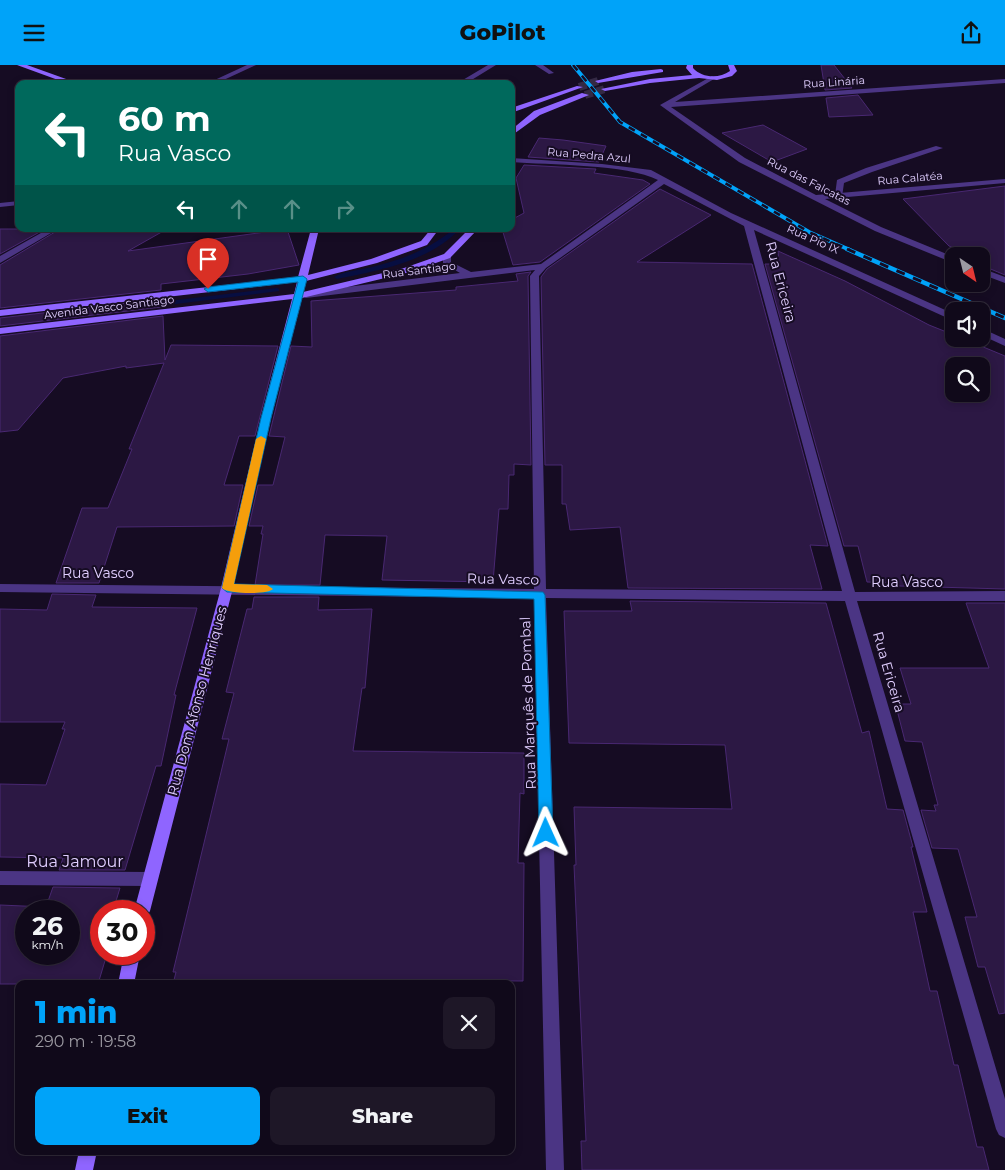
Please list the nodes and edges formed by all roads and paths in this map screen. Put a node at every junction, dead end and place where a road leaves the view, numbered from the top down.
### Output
1 (20, 65) edge
2 (253, 65) edge
3 (493, 65) edge
4 (538, 65) edge
5 (742, 65) edge
6 (732, 66) edge
7 (690, 67) edge
8 (679, 69) dead end
9 (670, 70) dead end
10 (551, 73) dead end
11 (699, 76) junction
12 (712, 78) junction
13 (64, 80) edge
14 (218, 80) edge
15 (466, 80) edge
16 (598, 81) tunnel mouth
17 (1005, 81) edge
18 (579, 87) tunnel mouth
19 (605, 89) tunnel mouth
20 (585, 95) tunnel mouth
21 (664, 105) junction
22 (515, 109) edge
23 (515, 131) edge
24 (939, 148) dead end
25 (515, 160) edge
26 (662, 181) junction
27 (1005, 181) edge
28 (839, 195) junction
29 (816, 197) junction
30 (15, 203) edge
31 (0, 205) edge
32 (748, 223) junction
33 (49, 232) edge
34 (314, 232) edge
35 (433, 232) edge
36 (471, 232) edge
37 (447, 256) junction
38 (945, 256) edge
39 (0, 260) edge
40 (543, 266) junction
41 (470, 275) junction
42 (990, 275) edge
43 (303, 279) junction
44 (1005, 281) edge
45 (298, 296) junction
46 (0, 313) edge
47 (945, 314) edge
48 (0, 331) edge
49 (990, 336) edge
50 (1005, 343) edge
51 (0, 588) edge
52 (227, 588) junction
53 (540, 595) junction
54 (1005, 596) edge
55 (850, 597) junction
56 (0, 878) edge
57 (149, 879) junction
58 (144, 900) edge
59 (130, 965) edge
60 (127, 980) edge
61 (1005, 1129) edge
62 (87, 1155) edge
63 (84, 1170) edge
64 (555, 1170) edge

1 - 13 street
2 - 14 street
3 - 15 street
4 - 10 street
5 - 6 street
6 - 12 street
7 - 8 street
7 - 11 street
9 - 16 street
11 - 12 street
11 - 19 street
12 - 21 street
17 - 21 street, Rua Linária
18 - 22 street
20 - 23 street
21 - 29 street, Rua das Falcatas
24 - 28 street
25 - 26 street, Rua Pedra Azul
26 - 32 street, Rua Pio IX
26 - 40 street
27 - 28 street, Rua Calatéa
28 - 29 street, Rua Calatéa
29 - 38 street, Rua das Falcatas
30 - 31 street
32 - 47 street, Rua Pio IX
32 - 55 street, Rua Ericeira
33 - 39 street
34 - 43 street, Rua Dom Afonso Henriques
35 - 43 street, Avenida Vasco Santiago
36 - 37 street, Avenida Vasco Santiago
37 - 41 street
37 - 45 street, Avenida Vasco Santiago
40 - 41 street, Rua Santiago
40 - 53 street, Rua Marquês de Pombal
41 - 45 street, Rua Santiago
42 - 44 street
43 - 45 street, Rua Dom Afonso Henriques
43 - 46 street, Avenida Vasco Santiago
45 - 48 street, Avenida Vasco Santiago
45 - 52 street, Rua Dom Afonso Henriques
49 - 50 street
51 - 52 street, Rua Vasco
52 - 53 street, Rua Vasco
52 - 57 street, Rua Dom Afonso Henriques
53 - 55 street, Rua Vasco
53 - 64 street, Rua Marquês de Pombal
54 - 55 street, Rua Vasco
55 - 61 street, Rua Ericeira
56 - 57 street, Rua Jamour
57 - 58 street, Rua Dom Afonso Henriques
59 - 60 street
62 - 63 street

